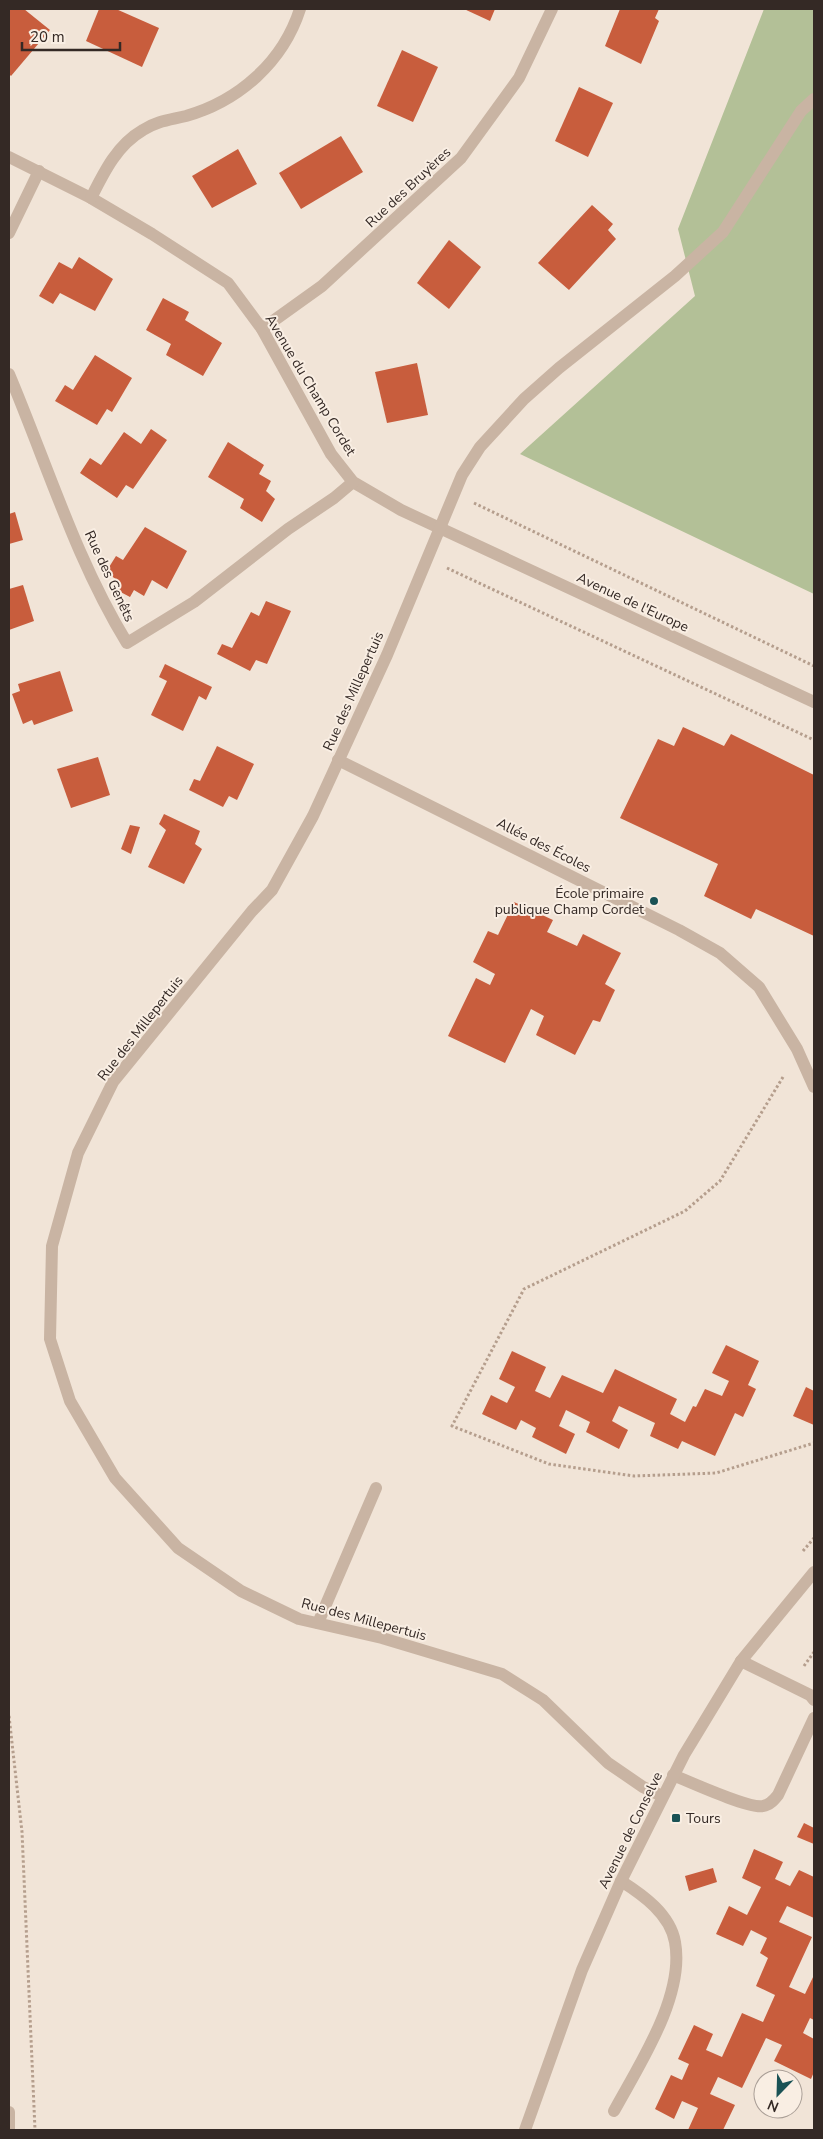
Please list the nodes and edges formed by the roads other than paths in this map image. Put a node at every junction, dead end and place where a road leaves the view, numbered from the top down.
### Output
1 (300, 9) edge
2 (552, 9) edge
3 (814, 99) edge
4 (9, 157) edge
5 (39, 171) junction
6 (90, 198) junction
7 (9, 233) edge
8 (262, 329) junction
9 (9, 374) edge
10 (353, 482) junction
11 (440, 527) junction
12 (814, 702) edge
13 (338, 760) junction
14 (814, 1087) edge
15 (376, 1488) dead end
16 (814, 1572) edge
17 (318, 1623) junction
18 (741, 1661) junction
19 (814, 1700) edge
20 (814, 1718) edge
21 (673, 1775) junction
22 (662, 1796) junction
23 (621, 1881) junction
24 (614, 2111) dead end
25 (9, 2112) edge
26 (10, 2130) edge
27 (525, 2130) edge

1 - 6 street
2 - 8 street, Rue des Bruyères
3 - 11 street, Rue des Millepertuis
4 - 5 street, Avenue du Champ Cordet
5 - 6 street, Avenue du Champ Cordet
5 - 7 street
6 - 8 street, Avenue du Champ Cordet
8 - 10 street, Avenue du Champ Cordet
9 - 10 street, Rue des Genêts
10 - 11 street, Avenue du Champ Cordet
11 - 12 street, Avenue de l'Europe
11 - 13 street, Rue des Millepertuis
13 - 14 street, Allée des Écoles
13 - 17 street, Rue des Millepertuis
15 - 17 street
16 - 18 street, Avenue de Conselve
17 - 22 street, Rue des Millepertuis
18 - 19 street
18 - 21 street, Avenue de Conselve
20 - 21 street
21 - 22 street, Avenue de Conselve
22 - 23 street, Avenue de Conselve
23 - 24 street
23 - 27 street, Avenue de Conselve
25 - 26 street

